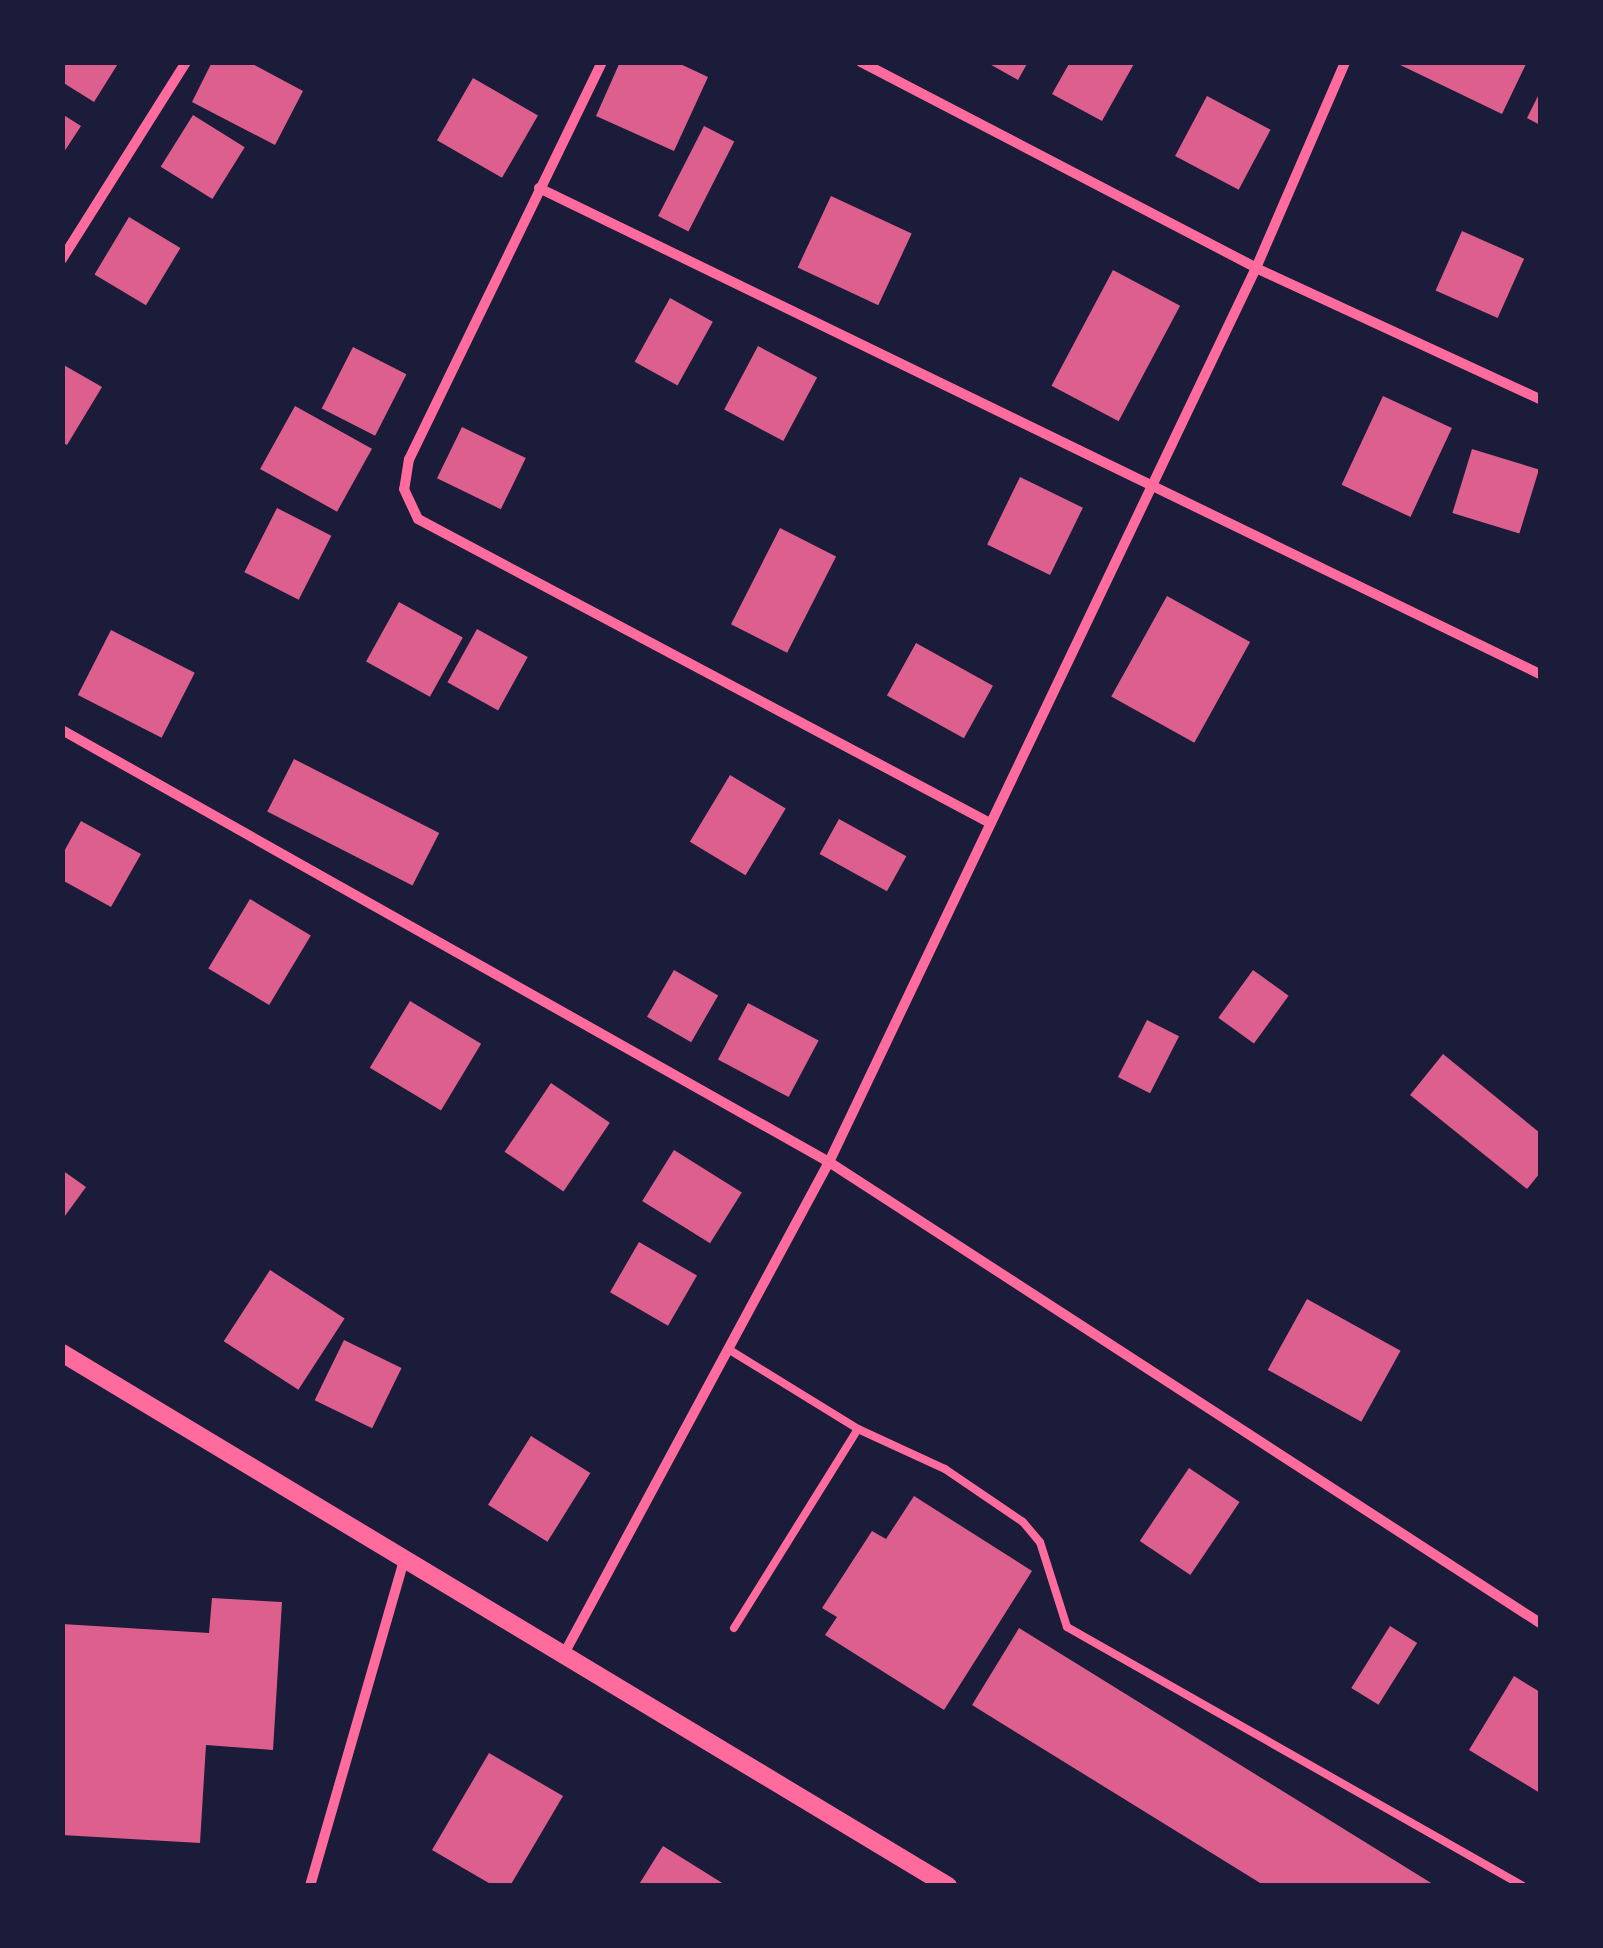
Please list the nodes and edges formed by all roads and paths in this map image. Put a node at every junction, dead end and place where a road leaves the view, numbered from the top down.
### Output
1 (186, 62) edge
2 (602, 62) edge
3 (860, 62) edge
4 (1346, 62) edge
5 (539, 188) junction
6 (62, 259) edge
7 (1256, 268) junction
8 (1540, 399) edge
9 (1150, 485) junction
10 (1540, 674) edge
11 (62, 730) edge
12 (990, 822) junction
13 (829, 1162) junction
14 (728, 1348) junction
15 (62, 1353) edge
16 (858, 1429) junction
17 (404, 1560) junction
18 (1540, 1622) edge
19 (734, 1628) dead end
20 (564, 1652) junction
21 (310, 1886) edge
22 (948, 1886) edge
23 (1523, 1886) edge

1 - 6 street
2 - 5 street
3 - 7 street
4 - 7 street
5 - 9 street
5 - 12 street
7 - 8 street
7 - 9 street
9 - 10 street
9 - 12 street
11 - 13 street
12 - 13 street
13 - 14 street
13 - 18 street
14 - 16 lane
14 - 20 street
15 - 17 street
16 - 19 lane
16 - 23 lane
17 - 20 street
17 - 21 street
20 - 22 street

